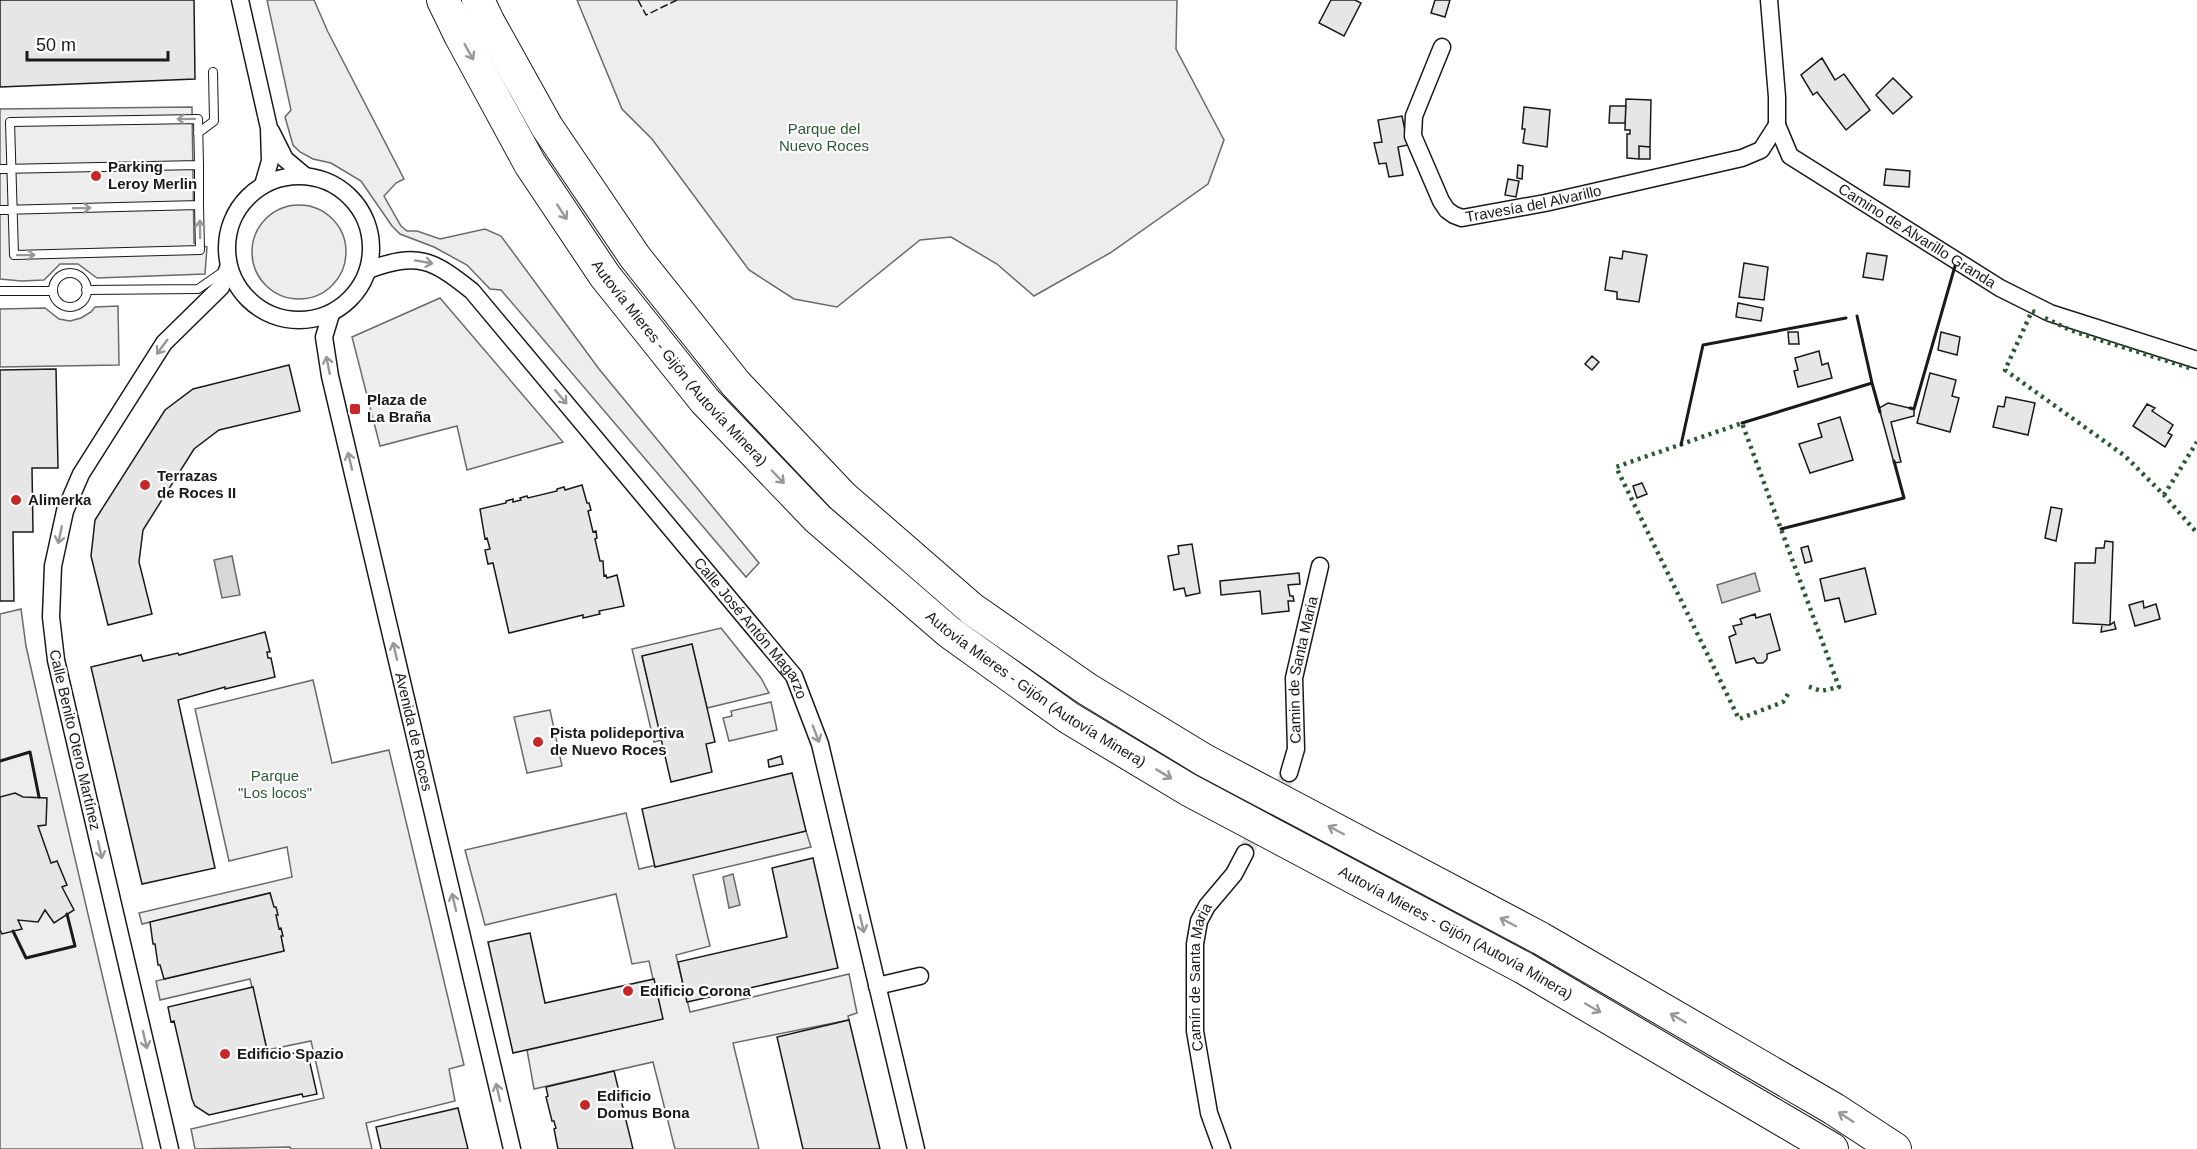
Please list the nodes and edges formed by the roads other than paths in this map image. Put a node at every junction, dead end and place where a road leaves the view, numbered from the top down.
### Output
1 (240, 0) edge
2 (443, 0) edge
3 (478, 0) edge
4 (1769, 0) edge
5 (1442, 47) dead end
6 (213, 72) dead end
7 (1777, 125) junction
8 (269, 128) junction
9 (198, 133) junction
10 (198, 165) junction
11 (11, 168) junction
12 (0, 169) edge
13 (304, 175) junction
14 (263, 185) junction
15 (199, 205) junction
16 (3, 209) edge
17 (228, 268) junction
18 (368, 270) junction
19 (86, 290) junction
20 (0, 291) edge
21 (53, 291) junction
22 (331, 314) junction
23 (2197, 360) edge
24 (1320, 566) dead end
25 (1289, 773) tunnel mouth
26 (1245, 853) tunnel mouth
27 (921, 976) dead end
28 (877, 986) junction
29 (170, 1149) edge
30 (512, 1149) edge
31 (916, 1149) edge
32 (1222, 1149) edge
33 (1832, 1149) edge
34 (1895, 1149) edge

1 - 8 street
2 -> 33 highway, Autovía Mieres - Gijón (Autovía Minera)
34 -> 3 highway
4 - 7 street, Camino de Alvarillo Granda
5 - 7 street, Travesía del Alvarillo
6 - 9 lane
7 - 23 street, Camino de Alvarillo Granda
8 - 13 street
8 - 14 street
9 - 10 lane
9 -> 11 lane
10 - 11 lane
10 - 15 lane
11 - 12 lane
11 - 16 lane
13 - 14 street
13 - 18 street
14 - 17 street
16 -> 15 lane
16 -> 15 lane
17 - 19 lane
17 - 22 street
17 -> 29 street, Calle Benito Otero Martínez
18 - 22 street
18 -> 28 street, Calle José Antón Magarzo
19 - 21 lane
19 - 21 lane
20 - 21 lane
30 -> 22 street, Avenida de Roces
24 - 25 street, Camin de Santa Maria
26 - 32 street, Camín de Santa Maria
27 - 28 street
28 - 31 street, Calle José Antón Magarzo

